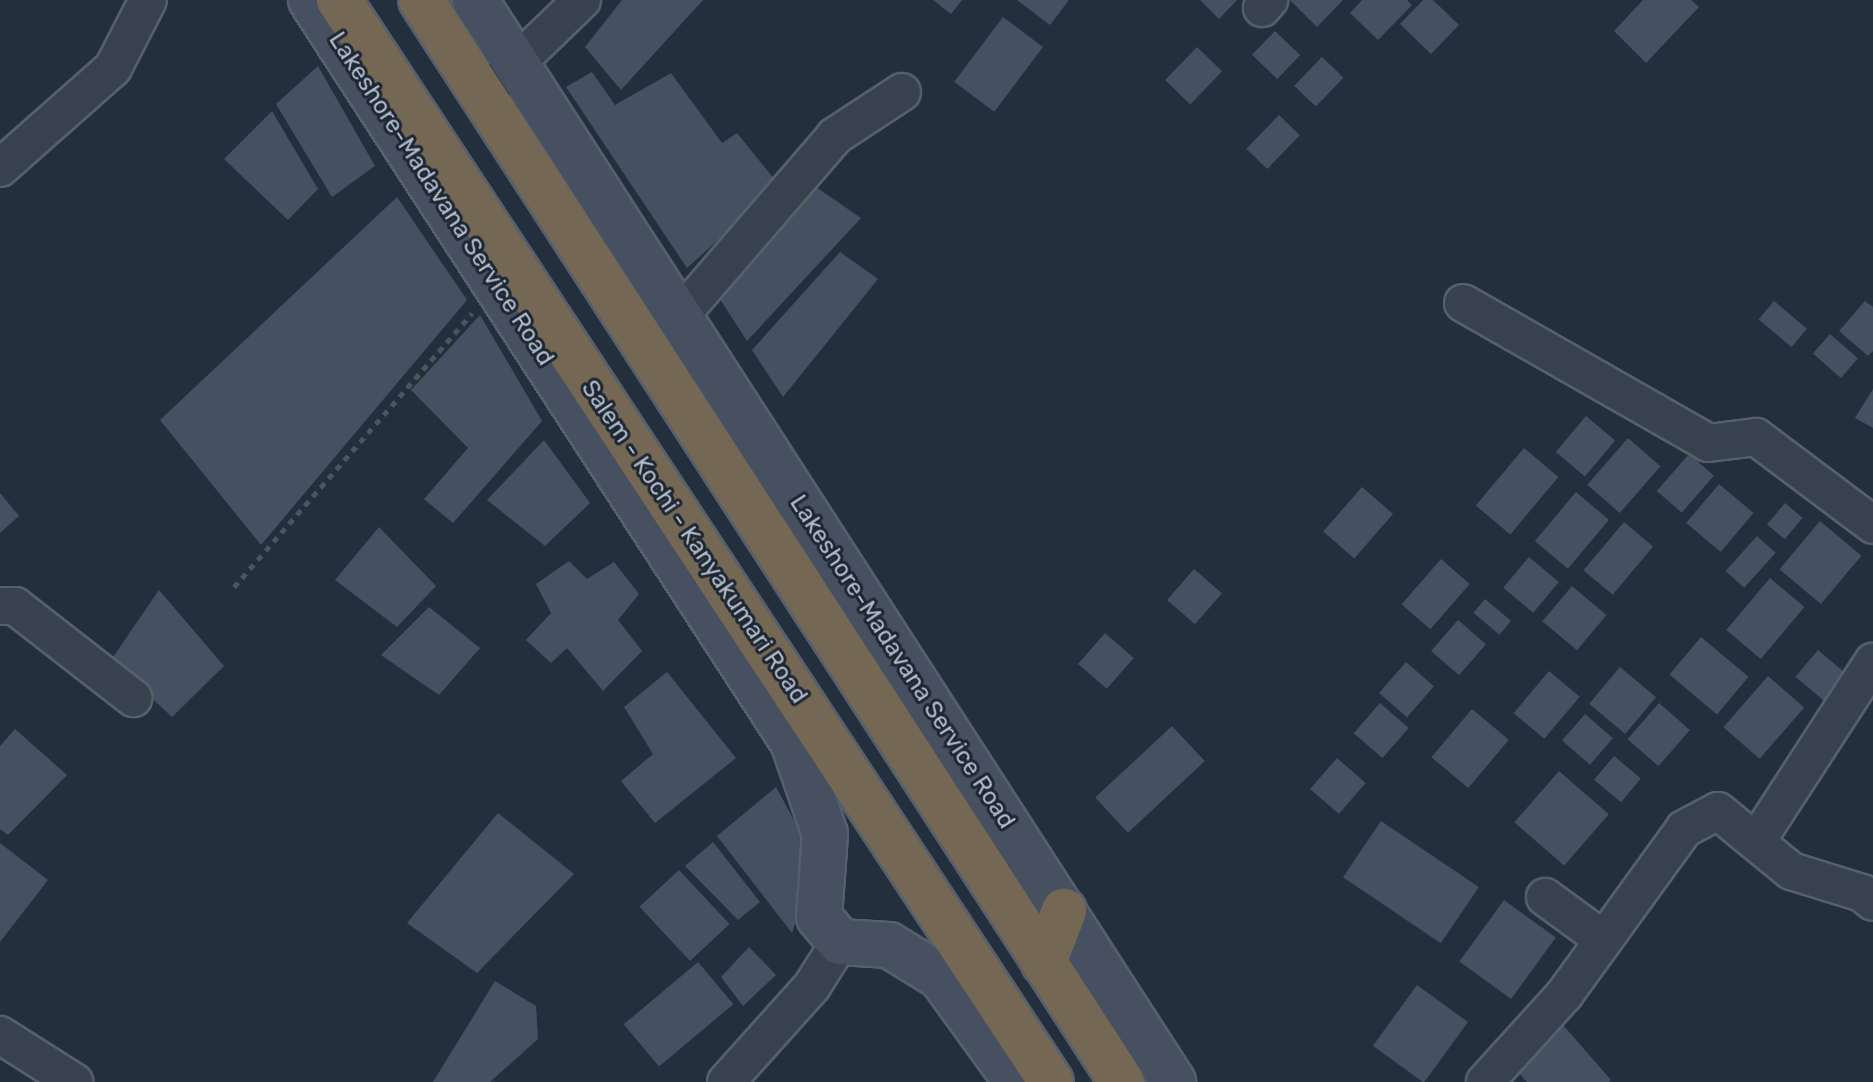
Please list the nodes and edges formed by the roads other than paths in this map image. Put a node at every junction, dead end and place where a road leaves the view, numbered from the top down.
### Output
1 (148, 0) edge
2 (311, 0) edge
3 (339, 0) edge
4 (421, 0) edge
5 (475, 0) edge
6 (582, 0) edge
7 (518, 65) junction
8 (902, 92) dead end
9 (481, 94) junction
10 (0, 168) edge
11 (1463, 303) dead end
12 (679, 317) junction
13 (1873, 525) edge
14 (0, 606) edge
15 (1873, 662) edge
16 (133, 698) dead end
17 (1756, 842) junction
18 (1545, 897) dead end
19 (1873, 902) edge
20 (1064, 911) junction
21 (1601, 938) junction
22 (840, 942) junction
23 (1044, 963) junction
24 (0, 1035) edge
25 (1002, 1075) edge
26 (74, 1082) edge
27 (726, 1082) edge
28 (1051, 1082) edge
29 (1122, 1082) edge
30 (1173, 1082) edge
31 (1485, 1082) edge

1 - 10 street
2 - 22 street, Lakeshore-Madavana Service Road
3 - 28 highway, Salem - Kochi - Kanyakumari Road
4 - 9 highway
5 - 7 street, Lakeshore-Madavana Service Road
6 - 7 street
7 - 9 street
7 - 12 street, Lakeshore-Madavana Service Road
8 - 12 street
9 - 23 highway
11 - 13 street
12 - 20 street, Lakeshore-Madavana Service Road
14 - 16 street
15 - 17 street
17 - 19 street
17 - 21 street
18 - 21 street
20 - 23 highway
20 - 30 street, Lakeshore-Madavana Service Road
21 - 31 street
22 - 25 street
22 - 27 street
23 - 29 highway
24 - 26 street

